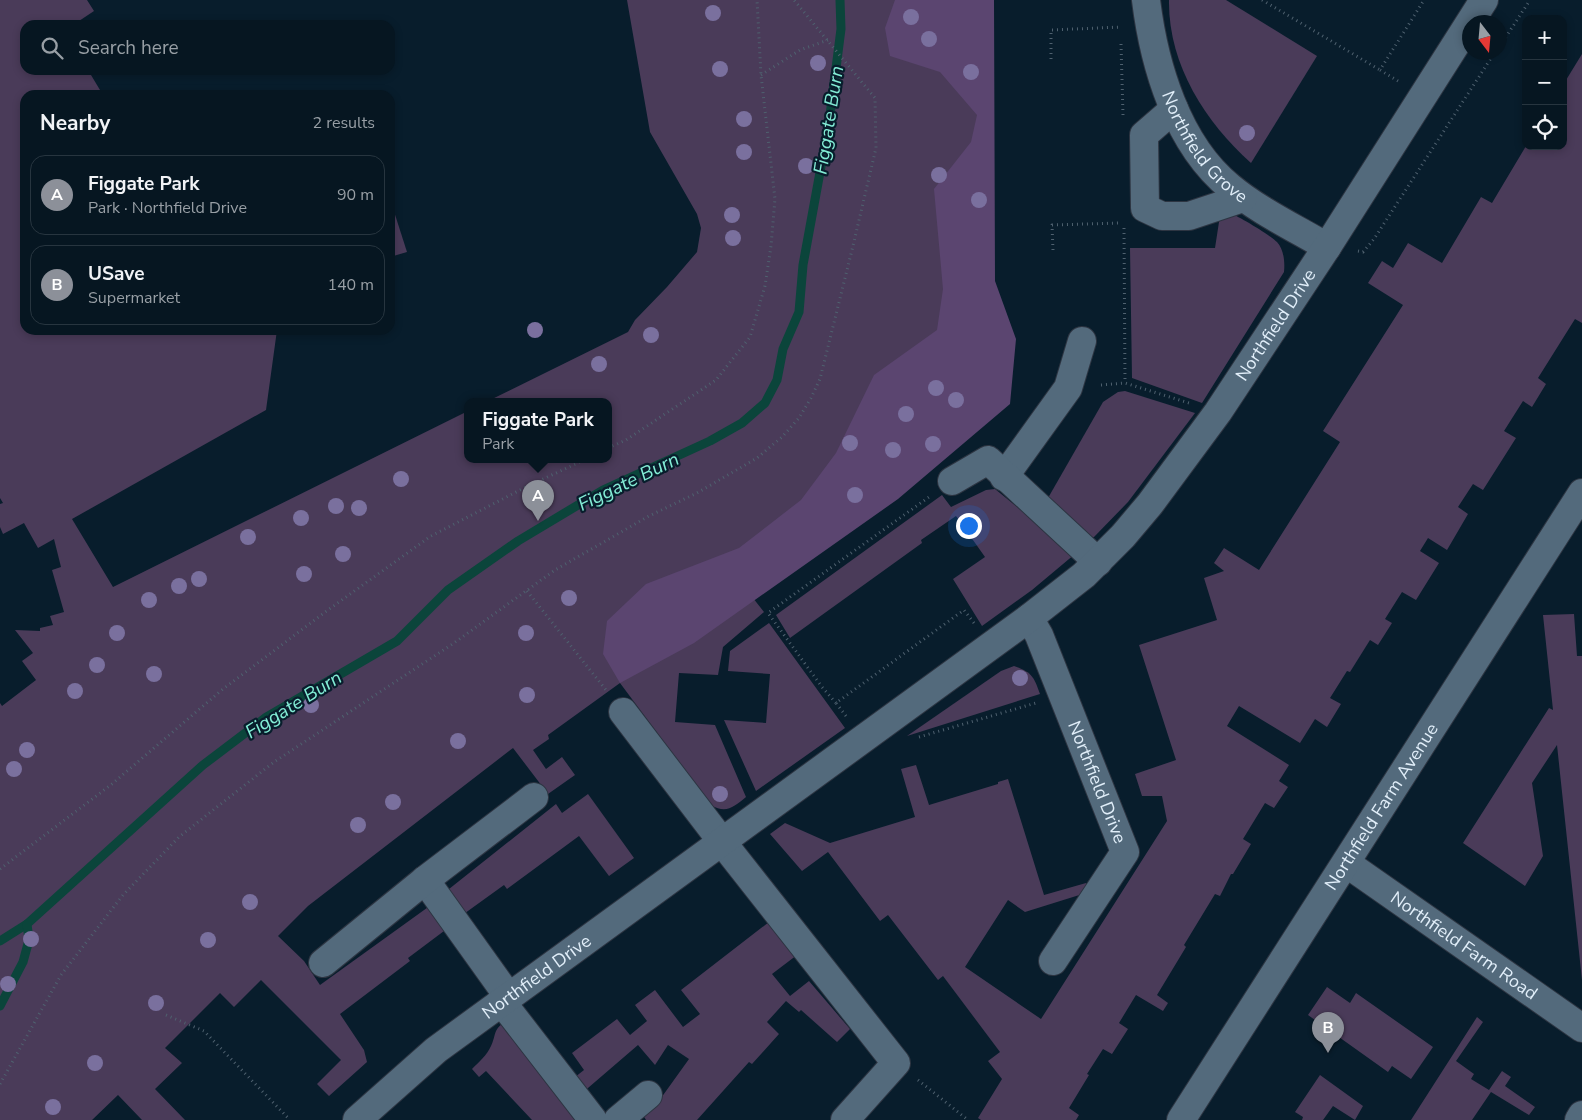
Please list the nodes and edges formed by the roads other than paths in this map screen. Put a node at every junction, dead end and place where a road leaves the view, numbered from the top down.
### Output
1 (1146, 0) edge
2 (1484, 0) edge
3 (1174, 109) junction
4 (1243, 198) junction
5 (1327, 247) junction
6 (1082, 341) dead end
7 (1004, 477) junction
8 (952, 481) road end
9 (1582, 493) edge
10 (1098, 562) junction
11 (1029, 618) junction
12 (623, 712) road end
13 (534, 797) dead end
14 (722, 841) junction
15 (1346, 863) junction
16 (425, 880) junction
17 (1053, 961) dead end
18 (323, 964) dead end
19 (505, 999) junction
20 (1582, 1028) edge
21 (648, 1095) dead end
22 (1582, 1115) edge
23 (357, 1120) edge
24 (593, 1120) edge
25 (618, 1120) edge
26 (845, 1120) edge
27 (1181, 1120) edge
28 (1579, 1120) edge

1 - 3 street, Northfield Grove
2 - 5 street, Northfield Drive
3 - 4 street, Northfield Grove
3 - 4 street
4 - 5 street, Northfield Grove
5 - 10 street, Northfield Drive
6 - 7 street
7 - 8 street
7 - 10 street
9 - 15 street, Northfield Farm Avenue
10 - 11 street, Northfield Drive
11 - 14 street, Northfield Drive
11 - 17 street, Northfield Drive
12 - 14 street
13 - 16 street
14 - 19 street, Northfield Drive
14 - 26 street
15 - 20 street, Northfield Farm Road
15 - 27 street, Northfield Farm Avenue
16 - 18 street
16 - 19 street
19 - 23 street, Northfield Drive
19 - 24 street
21 - 25 street
22 - 28 street

